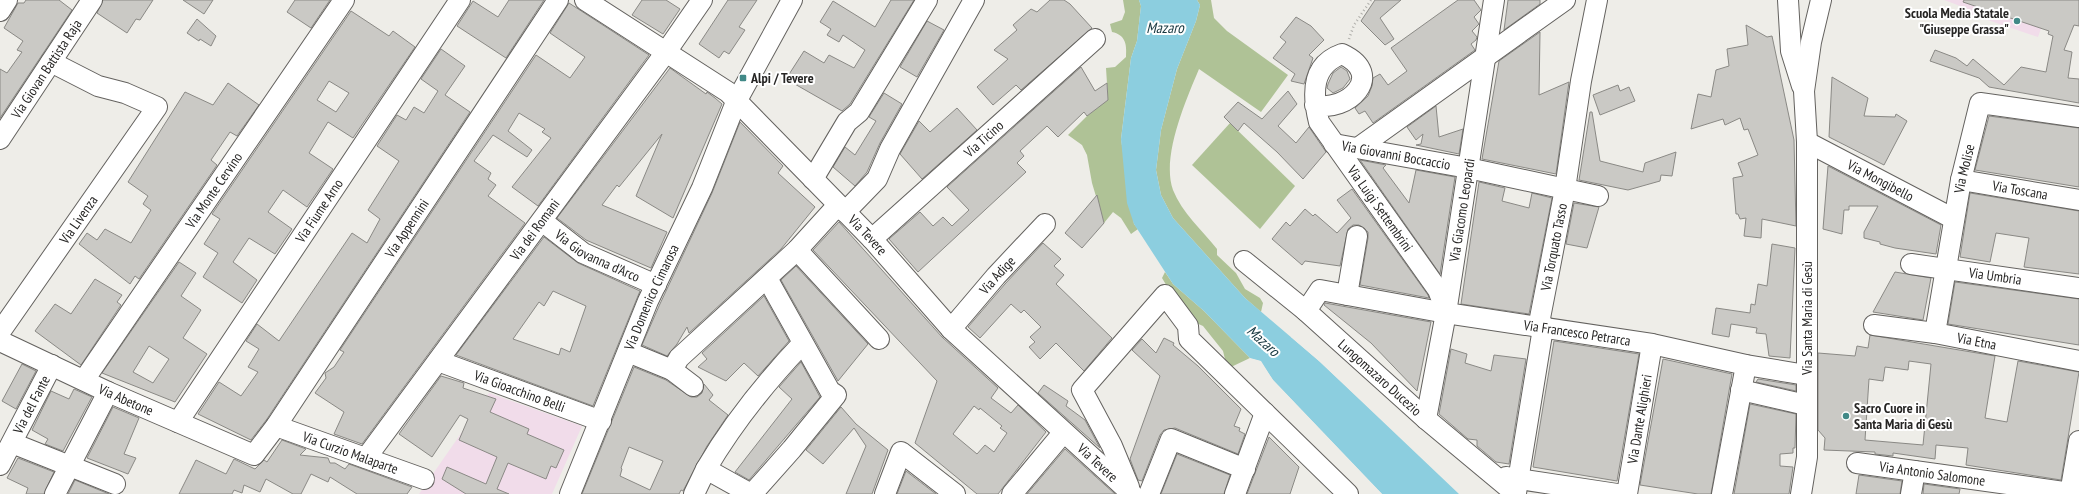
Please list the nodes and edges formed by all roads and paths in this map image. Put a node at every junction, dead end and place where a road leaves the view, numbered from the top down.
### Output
1 (7, 0) edge
2 (92, 0) edge
3 (344, 0) edge
4 (460, 0) edge
5 (558, 0) edge
6 (585, 0) edge
7 (702, 0) edge
8 (792, 0) edge
9 (927, 0) edge
10 (974, 0) edge
11 (1371, 0) edge
12 (1494, 0) edge
13 (1565, 0) edge
14 (1597, 0) edge
15 (1788, 0) edge
16 (1821, 0) edge
17 (0, 10) edge
18 (1095, 38) dead end
19 (666, 52) junction
20 (1342, 54) junction
21 (1485, 56) junction
22 (51, 62) junction
23 (1804, 92) junction
24 (736, 102) junction
25 (1315, 106) junction
26 (2079, 117) edge
27 (0, 139) edge
28 (1807, 142) junction
29 (1334, 144) junction
30 (1358, 148) junction
31 (1468, 168) junction
32 (813, 179) junction
33 (1961, 180) junction
34 (1565, 189) junction
35 (1598, 196) dead end
36 (2079, 200) edge
37 (841, 208) junction
38 (1954, 219) junction
39 (542, 221) junction
40 (1045, 224) dead end
41 (1357, 236) dead end
42 (872, 239) junction
43 (797, 250) junction
44 (1244, 261) dead end
45 (1911, 264) dead end
46 (1946, 269) junction
47 (766, 278) junction
48 (656, 284) junction
49 (2079, 288) edge
50 (1348, 295) junction
51 (1306, 311) junction
52 (1446, 313) junction
53 (1874, 325) dead end
54 (1543, 328) junction
55 (951, 329) junction
56 (0, 332) edge
57 (1934, 333) junction
58 (879, 339) dead end
59 (0, 341) edge
60 (802, 344) junction
61 (1652, 344) junction
62 (628, 352) junction
63 (438, 361) junction
64 (2079, 361) edge
65 (52, 365) junction
66 (1746, 365) junction
67 (672, 370) junction
68 (1806, 375) junction
69 (84, 380) junction
70 (693, 386) dead end
71 (1741, 390) junction
72 (108, 392) junction
73 (1806, 405) junction
74 (1265, 413) junction
75 (1426, 419) junction
76 (601, 421) junction
77 (178, 422) junction
78 (276, 426) junction
79 (1063, 433) junction
80 (2079, 441) edge
81 (12, 443) junction
82 (254, 454) joint
83 (366, 458) junction
84 (1857, 463) dead end
85 (0, 465) edge
86 (69, 467) junction
87 (706, 469) junction
88 (1245, 469) junction
89 (1915, 470) junction
90 (424, 479) dead end
91 (115, 484) dead end
92 (1517, 489) edge
93 (55, 494) edge
94 (570, 494) edge
95 (694, 494) edge
96 (752, 494) edge
97 (885, 494) edge
98 (955, 494) edge
99 (1012, 494) edge
100 (1137, 494) edge
101 (1235, 494) edge
102 (1348, 494) edge
103 (1617, 494) edge
104 (1627, 494) edge
105 (1722, 494) edge
106 (1801, 494) edge
107 (1912, 494) edge
108 (2073, 494) edge

1 - 17 street
2 - 22 street, Via Giovan Battista Raja
3 - 69 street, Via Monte Cervino
4 - 77 street, Via Fiume Arno
5 - 78 street, Via Appennini
6 - 19 street, Via Tevere
7 - 19 street, Via dei Romani
8 - 24 street, Via Domenico Cimarosa
9 - 32 street
10 - 37 street
11 - 20 path
12 - 21 street, Via Giacomo Leopardi
13 - 21 street
14 - 34 street, Via Torquato Tasso
15 - 23 street
16 - 23 street
18 - 42 street, Via Ticino
19 - 24 street, Via Tevere
19 - 39 street, Via dei Romani
20 - 25 street, Via Luigi Settembrini
20 - 25 street
21 - 30 street
21 - 31 street, Via Giacomo Leopardi
22 - 27 street, Via Giovan Battista Raja
22 - 56 street, Via Livenza
23 - 28 street, Via Santa Maria di Gesù
24 - 32 street, Via Tevere
24 - 48 street, Via Domenico Cimarosa
25 - 29 street, Via Luigi Settembrini
26 - 33 street, Via Molise
28 - 38 street, Via Mongibello
28 - 68 street, Via Santa Maria di Gesù
29 - 30 street, Via Giovanni Boccaccio
29 - 52 street, Via Luigi Settembrini
30 - 31 street, Via Giovanni Boccaccio
31 - 34 street, Via Giovanni Boccaccio
31 - 52 street, Via Giacomo Leopardi
32 - 37 street, Via Tevere
33 - 36 street, Via Toscana
33 - 38 street, Via Molise
34 - 35 street, Via Giovanni Boccaccio
34 - 54 street, Via Torquato Tasso
37 - 42 street, Via Tevere
37 - 43 street
38 - 46 street, Via Molise
39 - 48 street, Via Giovanna d'Arco
39 - 63 street, Via dei Romani
40 - 55 street, Via Adige
41 - 50 street
42 - 55 street, Via Tevere
43 - 47 street
43 - 58 street
44 - 51 street, Lungomazaro Ducezio
45 - 46 street, Via Umbria
46 - 49 street, Via Umbria
46 - 57 street, Via Molise
47 - 60 street
47 - 67 street
48 - 62 street, Via Domenico Cimarosa
50 - 51 street, Via Francesco Petrarca
50 - 52 street, Via Francesco Petrarca
51 - 75 street, Lungomazaro Ducezio
52 - 54 street, Via Francesco Petrarca
52 - 75 street, Via Giacomo Leopardi
53 - 57 street, Via Etna
54 - 61 street, Via Francesco Petrarca
54 - 92 street, Via Torquato Tasso
55 - 79 street, Via Tevere
57 - 64 street, Via Etna
59 - 65 street, Via Abetone
60 - 87 street
60 - 96 street
61 - 66 street, Via Francesco Petrarca
61 - 104 street, Via Dante Alighieri
62 - 67 street
62 - 76 street, Via Domenico Cimarosa
63 - 76 street, Via Gioacchino Belli
63 - 83 street, Via dei Romani
65 - 69 street, Via Abetone
65 - 81 street, Via del Fante
66 - 68 street, Via Francesco Petrarca
66 - 71 street
67 - 70 street
68 - 73 street, Via Santa Maria di Gesù
69 - 72 street, Via Abetone
71 - 73 street
71 - 105 street
72 - 77 street, Via Abetone
72 - 86 street
73 - 106 street, Via Santa Maria di Gesù
74 - 88 street
74 - 100 street
74 - 102 street
75 - 92 street, Lungomazaro Ducezio
76 - 94 street, Via Domenico Cimarosa
77 - 82 street, Via Abetone
78 - 82 street, Via Appennini
78 - 83 street, Via Curzio Malaparte
79 - 99 street
79 - 100 street, Via Tevere
80 - 108 street
81 - 85 street, Via del Fante
81 - 86 street
83 - 90 street, Via Curzio Malaparte
84 - 89 street, Via Antonio Salomone
86 - 91 street
86 - 93 street
87 - 95 street
87 - 96 street
88 - 100 street
88 - 101 street
89 - 107 street
89 - 108 street, Via Antonio Salomone
92 - 103 street
97 - 98 street

